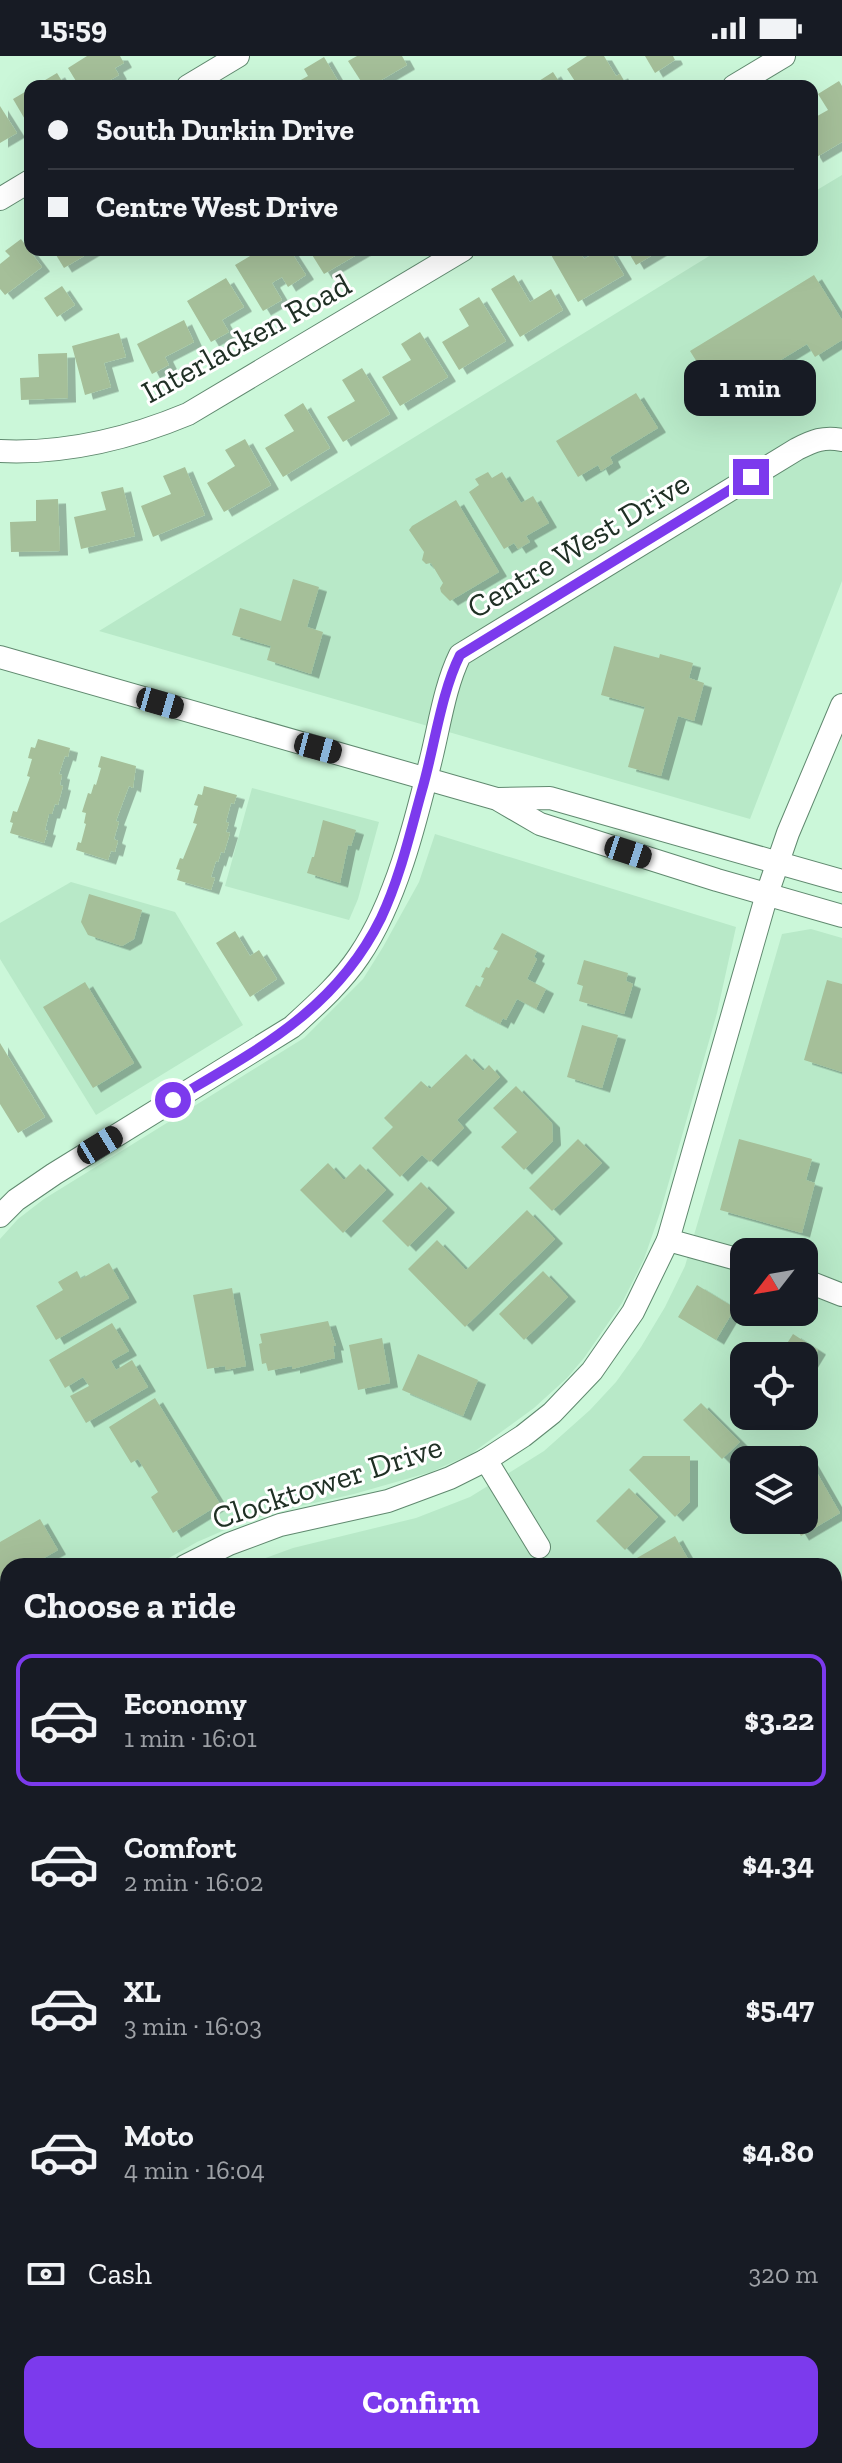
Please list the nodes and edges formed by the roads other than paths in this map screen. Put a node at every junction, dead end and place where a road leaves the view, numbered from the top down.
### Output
1 (238, 56) edge
2 (784, 56) edge
3 (198, 80) edge
4 (744, 80) edge
5 (24, 185) edge
6 (0, 199) edge
7 (453, 256) edge
8 (842, 440) edge
9 (0, 451) edge
10 (0, 657) edge
11 (842, 705) edge
12 (426, 778) junction
13 (497, 799) junction
14 (777, 863) junction
15 (842, 881) edge
16 (767, 894) junction
17 (842, 916) edge
18 (0, 1216) edge
19 (668, 1240) junction
20 (730, 1257) edge
21 (818, 1286) edge
22 (842, 1295) edge
23 (486, 1460) junction
24 (539, 1547) dead end
25 (202, 1558) edge

1 - 3 street
2 - 4 street
5 - 6 street
7 - 9 street, Interlacken Road
8 - 12 street, Centre West Drive
10 - 12 street
11 - 14 street, Clocktower Drive
12 - 13 street
12 - 18 street, Centre West Drive
13 - 14 street
13 - 16 street
14 - 15 street
14 - 16 street, Clocktower Drive
16 - 17 street
16 - 19 street, Clocktower Drive
19 - 20 street
19 - 23 street, Clocktower Drive
21 - 22 street
23 - 24 street
23 - 25 street, Clocktower Drive

